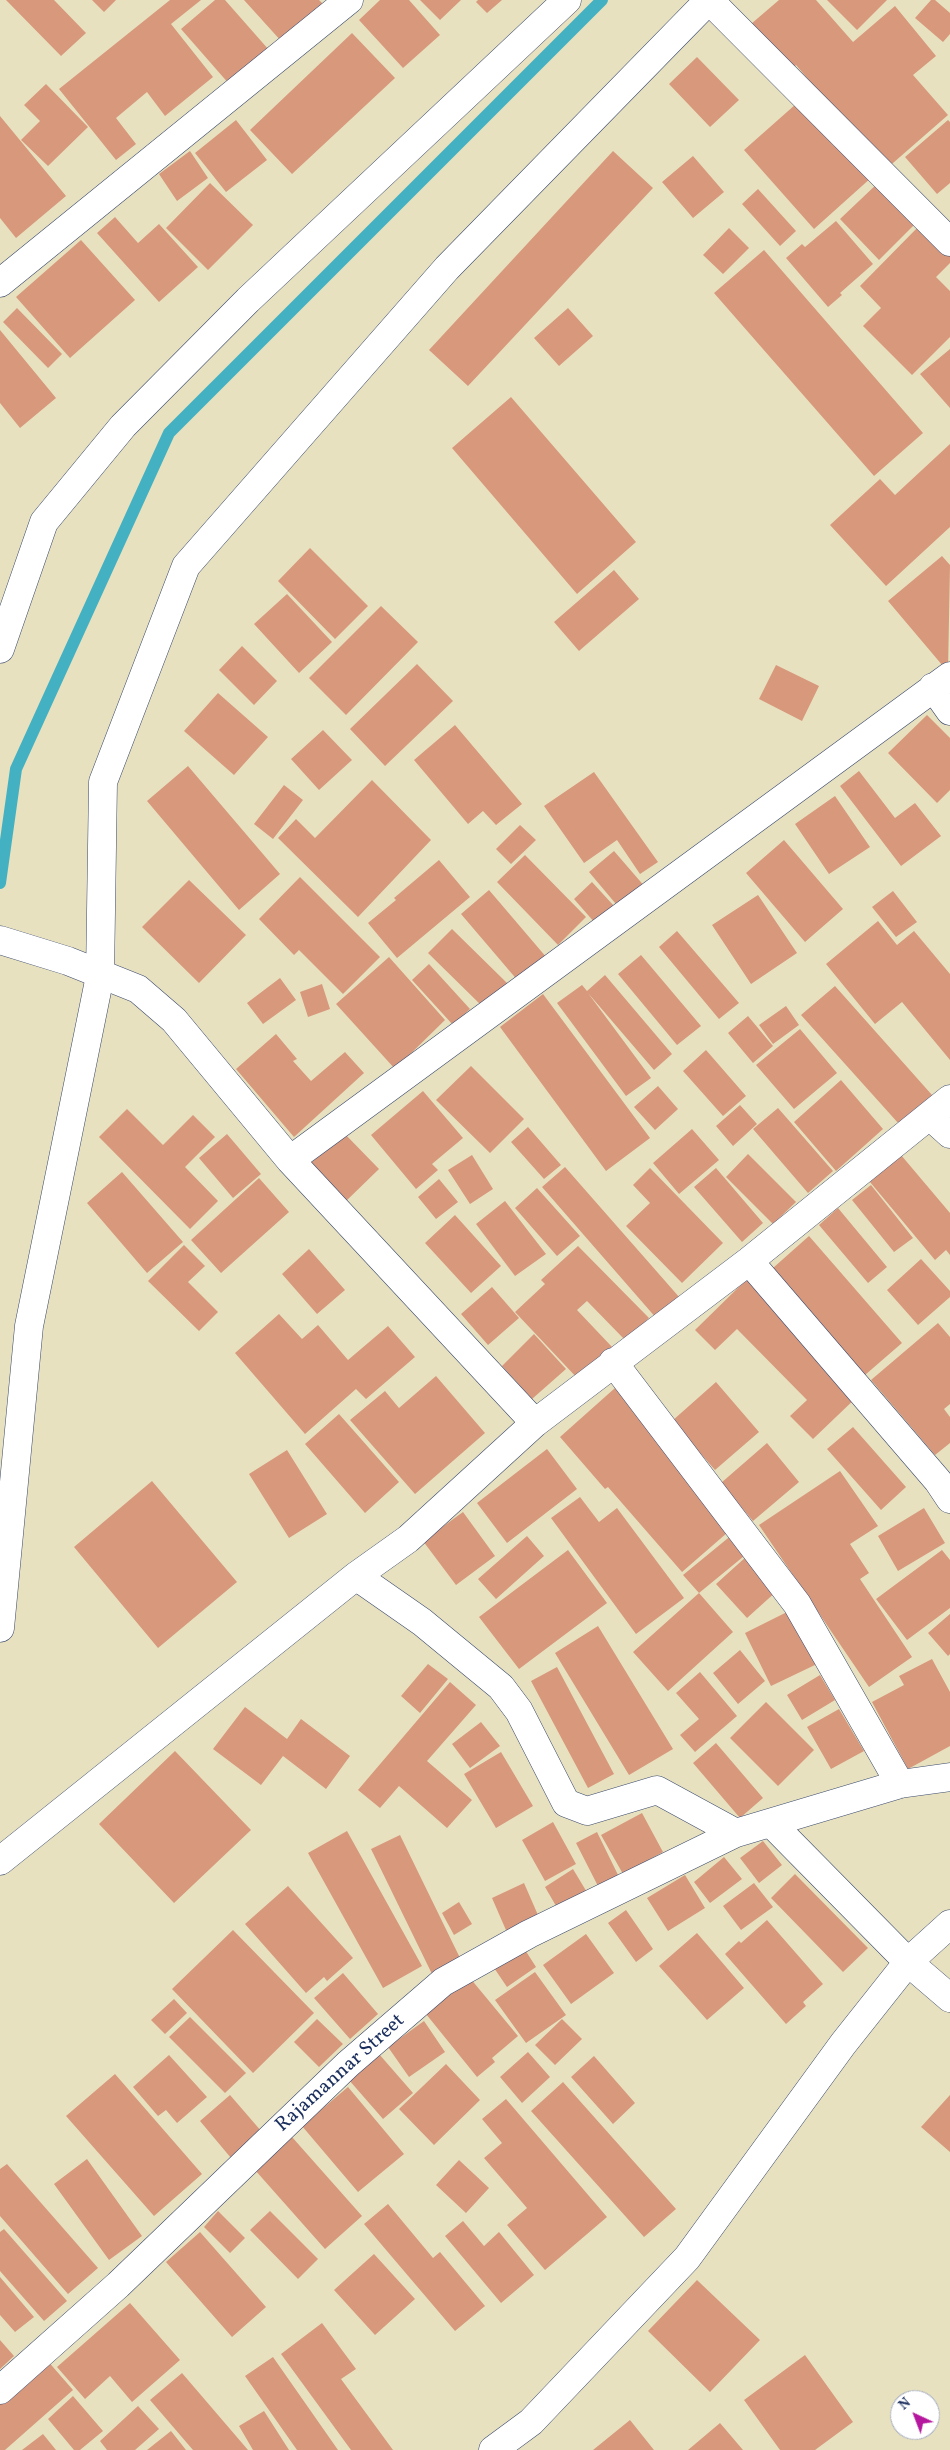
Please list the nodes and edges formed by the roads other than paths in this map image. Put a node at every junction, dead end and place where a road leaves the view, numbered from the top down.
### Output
1 (349, 0) edge
2 (567, 0) edge
3 (709, 0) edge
4 (950, 242) edge
5 (0, 283) edge
6 (0, 649) edge
7 (941, 682) edge
8 (950, 711) edge
9 (0, 940) edge
10 (100, 976) junction
11 (940, 1107) edge
12 (950, 1134) edge
13 (290, 1160) junction
14 (749, 1261) junction
15 (613, 1362) junction
16 (535, 1423) junction
17 (946, 1483) edge
18 (356, 1576) junction
19 (0, 1628) edge
20 (950, 1777) edge
21 (900, 1784) junction
22 (770, 1823) junction
23 (736, 1833) junction
24 (0, 1861) edge
25 (950, 1924) edge
26 (908, 1962) junction
27 (950, 1998) edge
28 (0, 2390) edge
29 (493, 2450) edge

1 - 5 street
2 - 6 street
3 - 4 street
3 - 10 street
7 - 8 street
7 - 13 street
9 - 10 street
10 - 13 street
10 - 19 street
11 - 12 street
11 - 14 street
13 - 16 street
14 - 15 street
14 - 17 street
15 - 16 street
15 - 21 street
16 - 18 street
18 - 23 street
18 - 24 street
20 - 21 street, Rajamannar Street
21 - 22 street, Rajamannar Street
22 - 23 street, Rajamannar Street
22 - 26 street
23 - 28 street, Rajamannar Street
25 - 26 street
26 - 27 street
26 - 29 street

